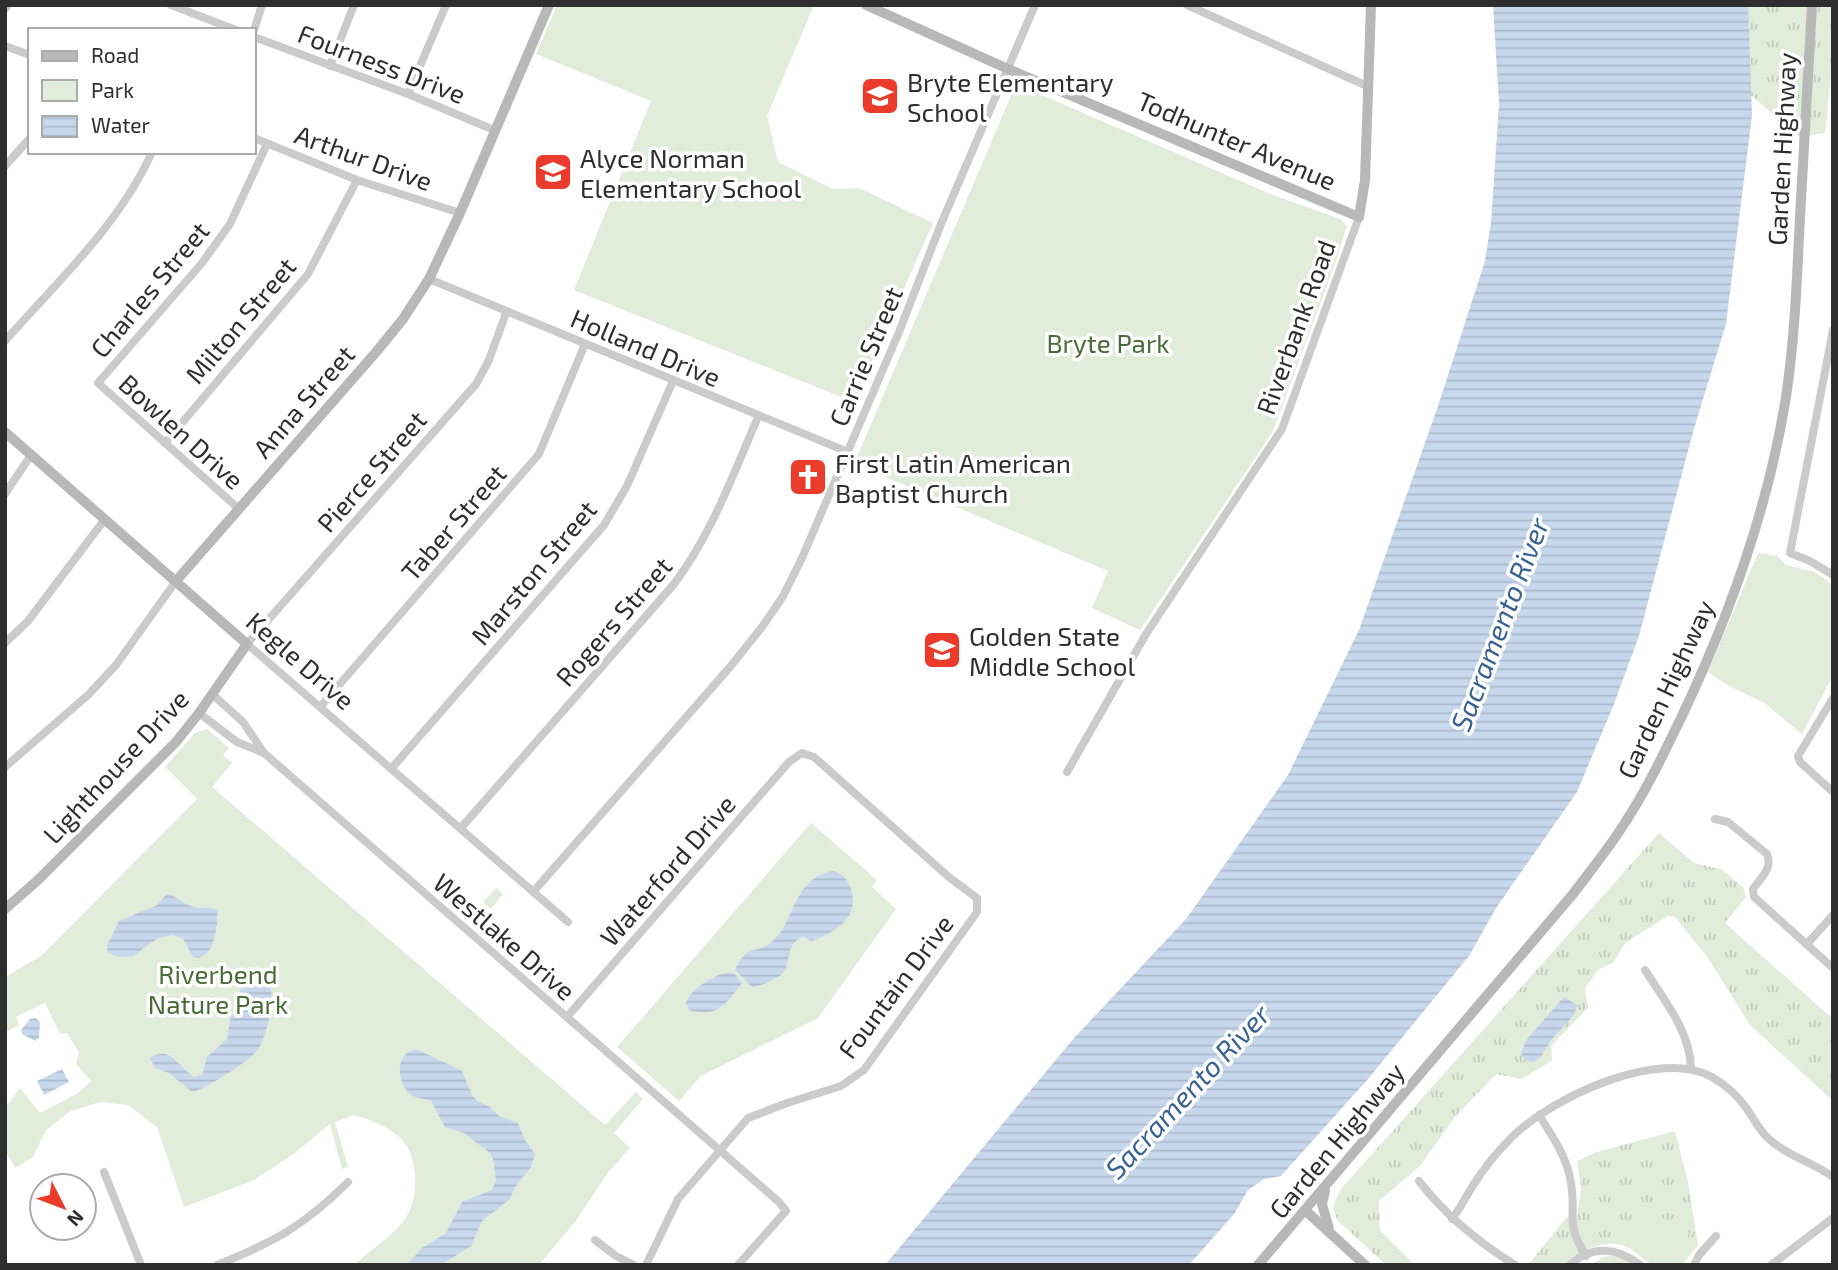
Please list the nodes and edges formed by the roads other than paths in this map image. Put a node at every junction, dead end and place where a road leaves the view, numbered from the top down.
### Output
1 (170, 5) edge
2 (262, 5) edge
3 (354, 5) edge
4 (446, 5) edge
5 (549, 5) edge
6 (866, 5) edge
7 (1035, 5) edge
8 (1186, 5) edge
9 (1371, 5) edge
10 (1812, 5) edge
11 (231, 28) edge
12 (255, 28) edge
13 (256, 38) edge
14 (5, 46) edge
15 (28, 54) edge
16 (330, 66) junction
17 (1008, 69) junction
18 (1367, 86) junction
19 (408, 94) junction
20 (494, 130) junction
21 (256, 139) edge
22 (28, 140) edge
23 (267, 144) junction
24 (151, 154) edge
25 (5, 166) edge
26 (357, 180) junction
27 (460, 213) junction
28 (1359, 217) junction
29 (429, 279) junction
30 (506, 313) junction
31 (1833, 331) edge
32 (5, 341) edge
33 (585, 344) junction
34 (1829, 377) edge
35 (673, 381) junction
36 (98, 383) joint
37 (758, 417) junction
38 (5, 432) edge
39 (165, 443) junction
40 (848, 452) junction
41 (32, 455) junction
42 (5, 494) edge
43 (239, 509) junction
44 (105, 519) junction
45 (1833, 575) edge
46 (176, 582) junction
47 (5, 643) edge
48 (247, 644) junction
49 (212, 694) junction
50 (1833, 698) edge
51 (320, 707) junction
52 (199, 713) junction
53 (243, 722) junction
54 (231, 737) junction
55 (264, 753) junction
56 (802, 753) joint
57 (5, 767) edge
58 (391, 769) junction
59 (1067, 772) dead end
60 (1833, 792) edge
61 (1715, 819) dead end
62 (461, 828) junction
63 (534, 891) junction
64 (5, 909) edge
65 (1833, 915) edge
66 (568, 922) dead end
67 (1807, 944) junction
68 (1833, 968) edge
69 (1645, 970) dead end
70 (567, 1017) junction
71 (1691, 1068) junction
72 (1539, 1115) junction
73 (719, 1150) junction
74 (104, 1172) dead end
75 (1833, 1177) edge
76 (1419, 1181) dead end
77 (348, 1182) dead end
78 (1326, 1186) junction
79 (1306, 1211) junction
80 (1833, 1218) edge
81 (1452, 1219) junction
82 (1332, 1235) junction
83 (1716, 1236) dead end
84 (595, 1240) dead end
85 (1586, 1256) junction
86 (141, 1265) edge
87 (217, 1265) edge
88 (635, 1265) edge
89 (646, 1265) edge
90 (738, 1265) edge
91 (1258, 1265) edge
92 (1365, 1265) edge
93 (1515, 1265) edge
94 (1570, 1265) edge
95 (1581, 1265) edge
96 (1640, 1265) edge
97 (1694, 1265) edge
98 (1771, 1265) edge

1 - 11 street
2 - 12 street
3 - 16 street
4 - 19 street
5 - 20 street, Anna Street
6 - 17 street, Todhunter Avenue
7 - 17 street, Carrie Street
8 - 18 street
9 - 18 street, Riverbank Road
10 - 78 street, Garden Highway
13 - 16 street, Fourness Drive
14 - 15 street
16 - 19 street, Fourness Drive
17 - 28 street, Todhunter Avenue
17 - 40 street, Carrie Street
18 - 28 street, Riverbank Road
19 - 20 street, Fourness Drive
20 - 27 street, Anna Street
21 - 23 street, Arthur Drive
22 - 25 street
23 - 26 street, Arthur Drive
23 - 36 street, Charles Street
24 - 32 street
26 - 27 street, Arthur Drive
26 - 39 street, Milton Street
27 - 29 street, Anna Street
28 - 59 street, Riverbank Road
29 - 30 street, Holland Drive
29 - 43 street, Anna Street
30 - 33 street, Holland Drive
30 - 48 street, Pierce Street
31 - 34 street
33 - 35 street, Holland Drive
33 - 51 street, Taber Street
34 - 45 street
35 - 37 street, Holland Drive
35 - 58 street, Marston Street
36 - 39 street, Bowlen Drive
37 - 40 street, Holland Drive
37 - 62 street, Rogers Street
38 - 41 street, Kegle Drive
39 - 43 street, Bowlen Drive
40 - 63 street, Carrie Street
41 - 42 street
41 - 44 street, Kegle Drive
43 - 46 street, Anna Street
44 - 46 street, Kegle Drive
44 - 47 street
46 - 48 street, Kegle Drive
46 - 57 street, Anna Street
48 - 49 street, Lighthouse Drive
48 - 51 street, Kegle Drive
49 - 52 street, Lighthouse Drive
49 - 53 street, Westlake Drive
50 - 60 street
51 - 58 street, Kegle Drive
52 - 54 street, Westlake Drive
52 - 64 street, Lighthouse Drive
53 - 54 street
53 - 55 street, Westlake Drive
54 - 55 street, Westlake Drive
55 - 70 street, Westlake Drive
56 - 70 street, Waterford Drive
56 - 73 street, Fountain Drive
58 - 62 street, Kegle Drive
61 - 67 street
62 - 63 street, Kegle Drive
63 - 66 street, Kegle Drive
65 - 67 street
67 - 68 street
69 - 71 street
70 - 73 street, Westlake Drive
71 - 72 street
71 - 75 street
72 - 81 street
72 - 85 street
73 - 89 street, Fountain Drive
73 - 90 street, Westlake Drive
74 - 86 street
76 - 81 street
77 - 87 street
78 - 79 street, Garden Highway
78 - 82 street
79 - 82 street
79 - 91 street, Garden Highway
80 - 98 street
81 - 93 street
82 - 92 street
83 - 97 street
84 - 88 street
85 - 94 street
85 - 95 street
85 - 96 street

